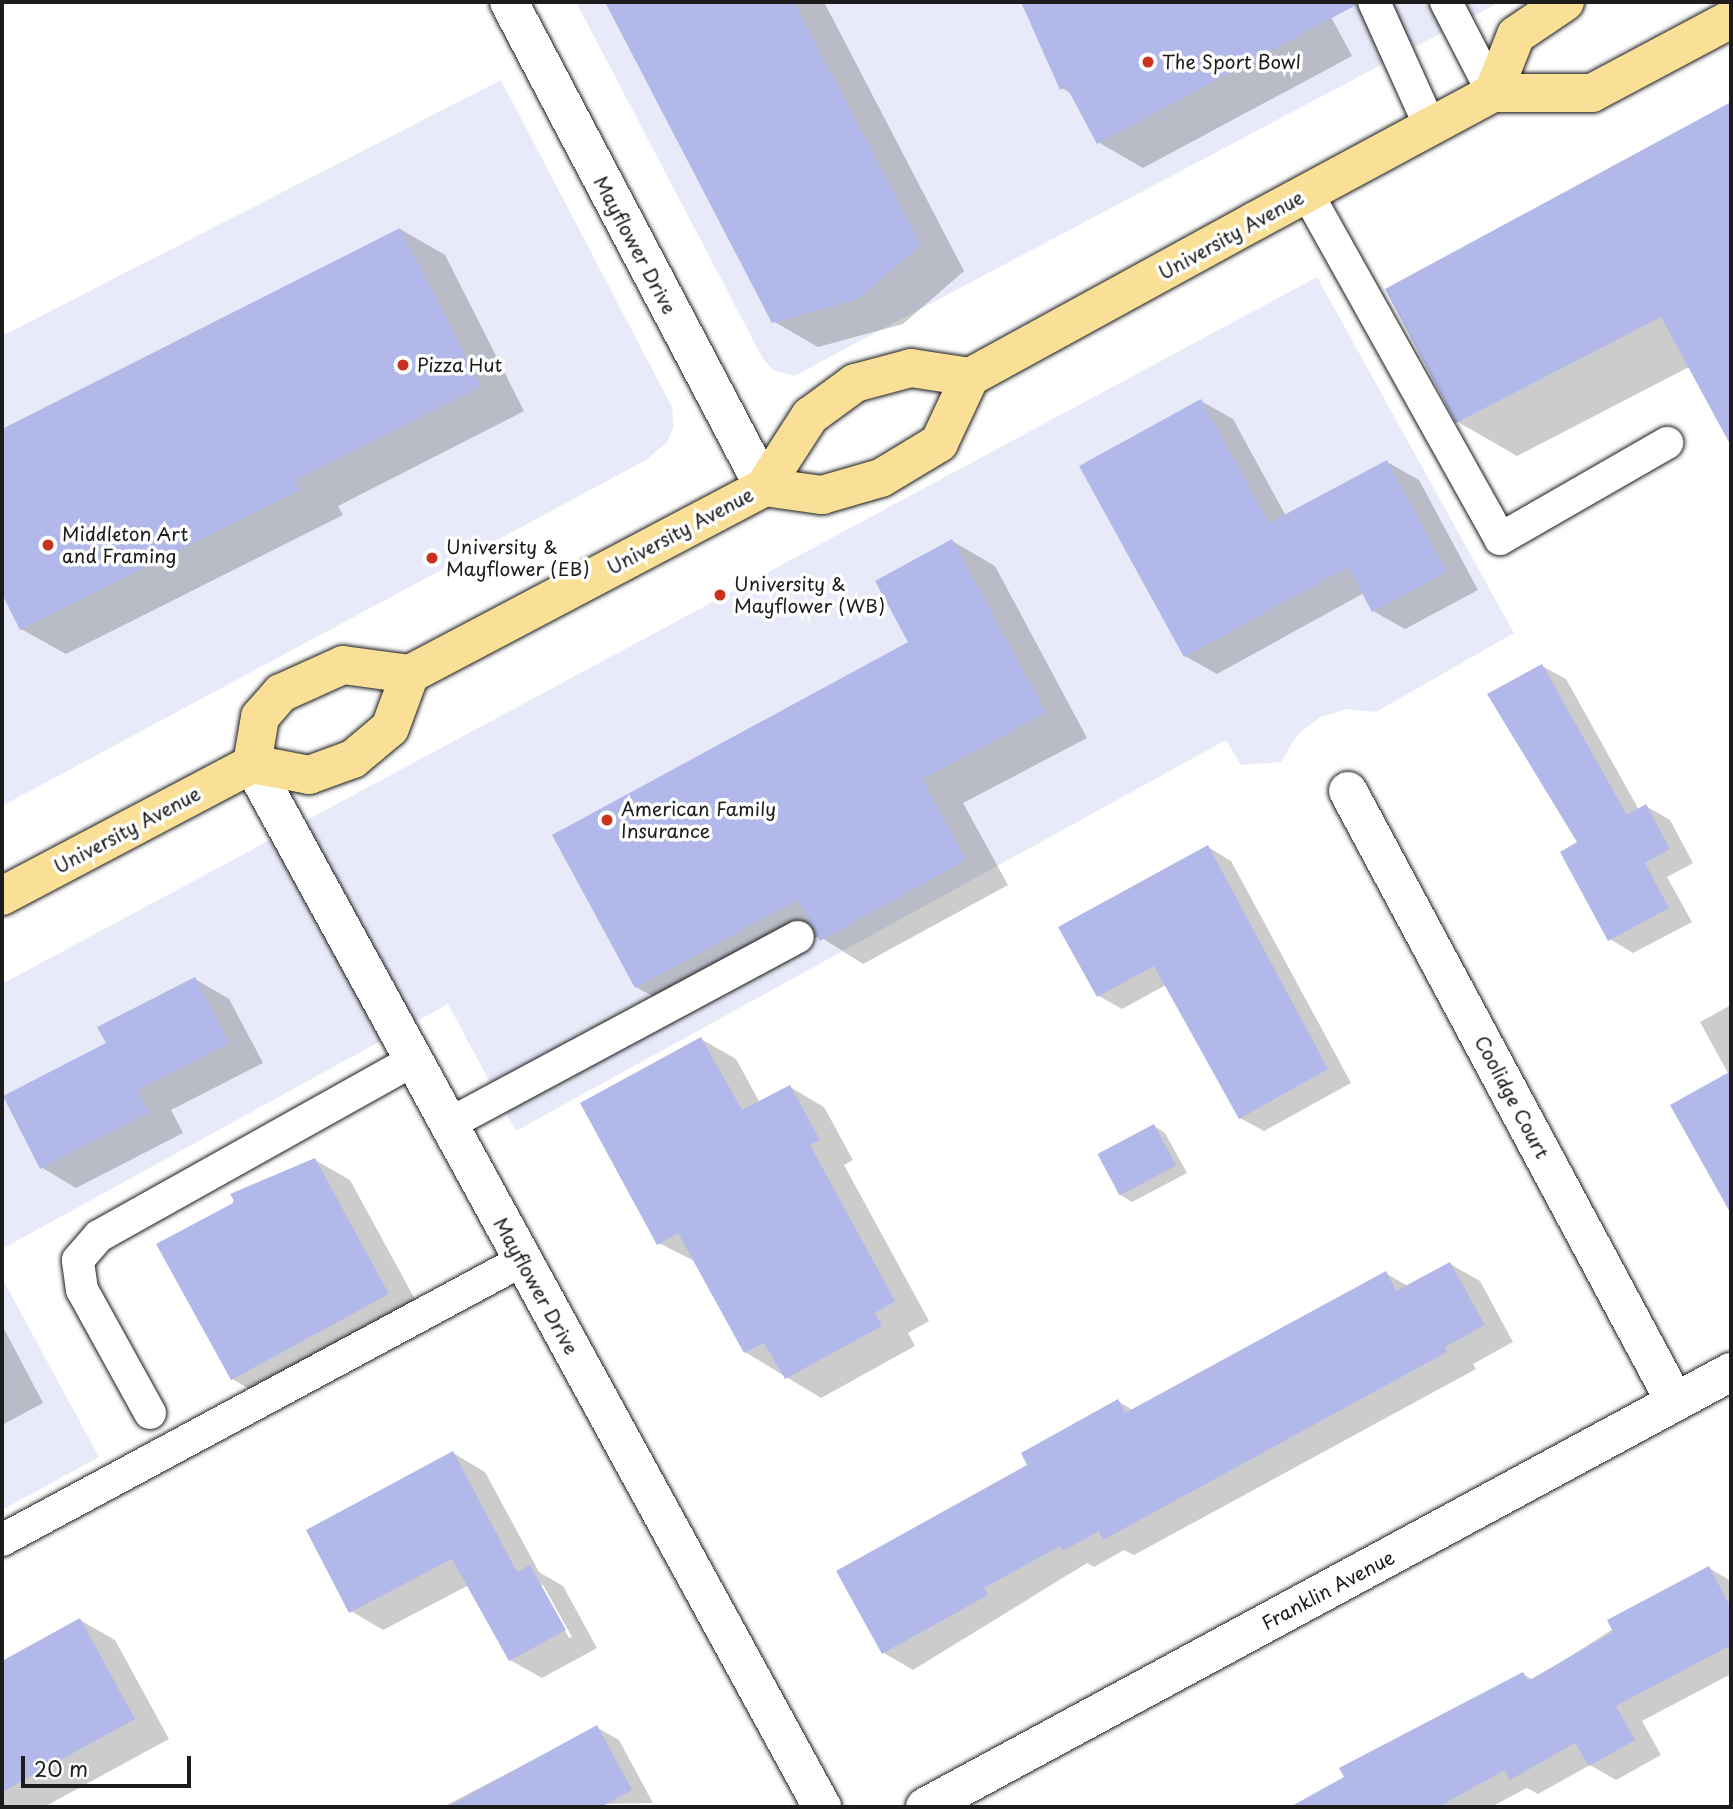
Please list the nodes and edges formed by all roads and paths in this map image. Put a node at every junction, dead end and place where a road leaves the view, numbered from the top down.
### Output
1 (509, 2) edge
2 (1374, 2) edge
3 (1446, 2) edge
4 (1565, 2) edge
5 (1731, 19) edge
6 (1493, 93) junction
7 (1430, 127) junction
8 (1307, 193) junction
9 (970, 377) junction
10 (1667, 443) dead end
11 (764, 487) junction
12 (410, 674) junction
13 (252, 764) junction
14 (1348, 791) dead end
15 (2, 896) edge
16 (798, 937) dead end
17 (412, 1061) junction
18 (447, 1125) junction
19 (523, 1260) junction
20 (1731, 1372) edge
21 (1675, 1402) junction
22 (150, 1413) dead end
23 (2, 1540) edge
24 (822, 1807) edge
25 (925, 1807) edge

1 - 11 street, Mayflower Drive
2 - 7 lane
3 - 6 lane
4 - 6 main road
5 - 6 main road, University Avenue
6 - 7 main road, University Avenue
7 - 8 main road, University Avenue
8 - 9 main road, University Avenue
8 - 10 lane
9 - 11 main road, University Avenue
9 - 11 main road, University Avenue
11 - 12 main road, University Avenue
12 - 13 main road
12 - 13 main road
13 - 15 main road, University Avenue
13 - 17 street, Mayflower Drive
14 - 21 street, Coolidge Court
16 - 18 lane
17 - 18 street, Mayflower Drive
17 - 22 lane
18 - 19 street, Mayflower Drive
19 - 23 lane
19 - 24 street, Mayflower Drive
20 - 21 street, Franklin Avenue
21 - 25 street, Franklin Avenue

